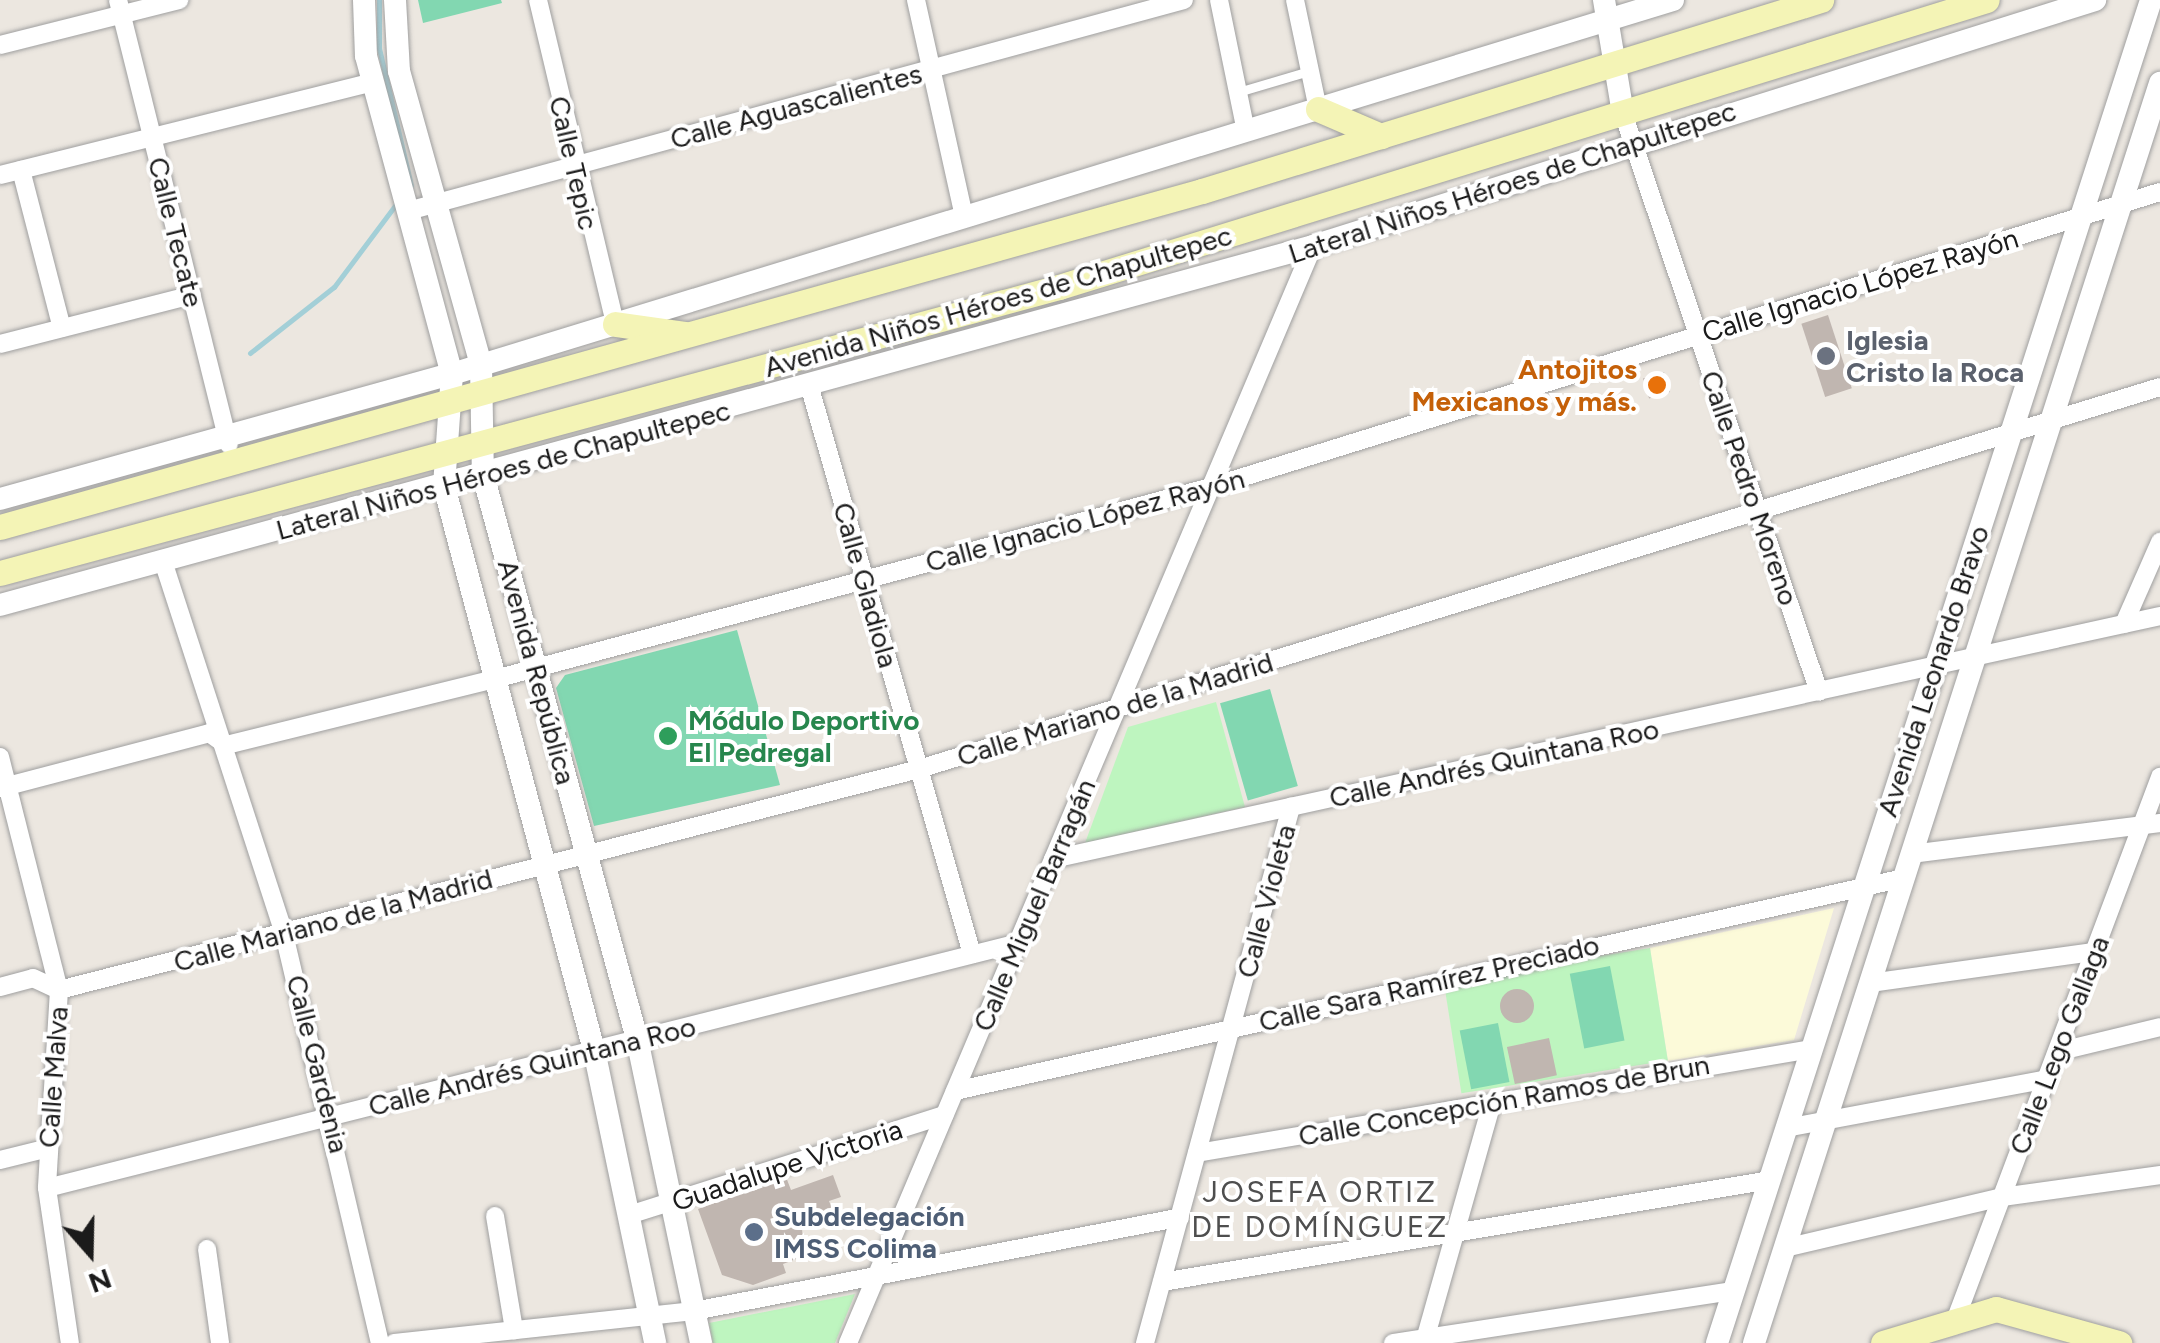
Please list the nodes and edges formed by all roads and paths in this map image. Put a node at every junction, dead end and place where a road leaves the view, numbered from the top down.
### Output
1 (179, 0) edge
2 (364, 0) edge
3 (396, 0) edge
4 (916, 0) edge
5 (1184, 0) edge
6 (1219, 0) edge
7 (1295, 0) edge
8 (1672, 0) edge
9 (1821, 0) edge
10 (1987, 0) edge
11 (2096, 0) edge
12 (2151, 0) edge
13 (544, 2) edge
14 (120, 7) edge
15 (1604, 10) edge
16 (0, 45) edge
17 (1608, 66) junction
18 (931, 69) junction
19 (1309, 71) junction
20 (372, 82) junction
21 (2160, 83) edge
22 (1238, 92) junction
23 (1318, 109) junction
24 (1623, 114) junction
25 (1246, 131) junction
26 (1382, 136) junction
27 (152, 137) junction
28 (1633, 143) junction
29 (573, 166) junction
30 (21, 170) junction
31 (0, 175) edge
32 (2160, 192) edge
33 (440, 203) junction
34 (2122, 203) junction
35 (408, 211) junction
36 (2085, 215) junction
37 (964, 217) junction
38 (1313, 246) junction
39 (192, 295) junction
40 (615, 324) junction
41 (62, 328) junction
42 (694, 335) junction
43 (1698, 335) junction
44 (0, 344) edge
45 (481, 365) junction
46 (452, 374) junction
47 (2160, 387) edge
48 (810, 388) junction
49 (481, 394) junction
50 (450, 404) junction
51 (2048, 423) junction
52 (2008, 435) junction
53 (228, 438) junction
54 (482, 444) junction
55 (446, 454) junction
56 (234, 464) junction
57 (483, 475) junction
58 (444, 486) junction
59 (1211, 486) junction
60 (0, 498) edge
61 (1758, 514) junction
62 (0, 527) edge
63 (2160, 542) edge
64 (163, 561) junction
65 (0, 573) edge
66 (865, 581) junction
67 (0, 605) edge
68 (2160, 616) edge
69 (2124, 624) junction
70 (1974, 658) junction
71 (1936, 666) junction
72 (536, 668) junction
73 (496, 678) junction
74 (1820, 692) junction
75 (1118, 708) junction
76 (226, 745) junction
77 (0, 758) edge
78 (919, 769) junction
79 (2160, 777) edge
80 (4, 787) edge
81 (1291, 807) junction
82 (2151, 824) edge
83 (1911, 854) junction
84 (587, 855) junction
85 (1053, 860) junction
86 (544, 864) junction
87 (1904, 878) junction
88 (1864, 887) junction
89 (284, 934) junction
90 (1018, 943) junction
91 (2094, 952) junction
92 (972, 954) junction
93 (1870, 983) junction
94 (0, 987) edge
95 (60, 990) junction
96 (1231, 1027) junction
97 (2160, 1027) edge
98 (638, 1039) junction
99 (1812, 1049) junction
100 (594, 1050) junction
101 (2057, 1052) junction
102 (2046, 1078) junction
103 (955, 1091) junction
104 (1492, 1102) junction
105 (945, 1115) junction
106 (334, 1116) junction
107 (1826, 1121) junction
108 (1786, 1128) junction
109 (48, 1148) junction
110 (1197, 1153) junction
111 (0, 1160) edge
112 (2160, 1174) edge
113 (1770, 1180) junction
114 (47, 1188) junction
115 (2002, 1197) junction
116 (671, 1201) junction
117 (628, 1215) junction
118 (496, 1216) dead end
119 (1180, 1217) junction
120 (1456, 1231) junction
121 (1785, 1248) junction
122 (206, 1249) dead end
123 (877, 1274) junction
124 (1162, 1282) junction
125 (1734, 1291) junction
126 (694, 1311) junction
127 (1958, 1313) junction
128 (650, 1316) junction
129 (514, 1330) junction
130 (1424, 1340) edge
131 (70, 1343) edge
132 (220, 1343) edge
133 (380, 1343) edge
134 (394, 1343) edge
135 (656, 1343) edge
136 (701, 1343) edge
137 (848, 1343) edge
138 (1146, 1343) edge
139 (1393, 1343) edge
140 (1717, 1343) edge
141 (1754, 1343) edge
142 (1883, 1343) edge
143 (2120, 1343) edge

1 - 14 street
2 - 20 street, Avenida República
3 - 33 street, Avenida República
4 - 18 street
5 - 18 street, Calle Aguascalientes
6 - 22 street
7 - 19 street
8 - 15 street
9 - 17 main road, Avenida Niños Héroes de Chapultepec
10 - 24 main road, Avenida Niños Héroes de Chapultepec
11 - 28 street, Lateral Niños Héroes de Chapultepec
12 - 36 street, Avenida Leonardo Bravo
13 - 29 street, Calle Tepic
14 - 16 street
14 - 27 street, Calle Tecate
15 - 17 street
15 - 23 street
17 - 24 street
17 - 26 main road, Avenida Niños Héroes de Chapultepec
18 - 29 street, Calle Aguascalientes
18 - 37 street
19 - 22 lane
19 - 23 street
20 - 27 street
20 - 35 street, Avenida República
21 - 34 street, Avenida Leonardo Bravo
22 - 25 street
23 - 25 street
23 - 26 main road
24 - 28 street, Calle Pedro Moreno
24 - 54 main road, Avenida Niños Héroes de Chapultepec
25 - 37 street
26 - 42 main road, Avenida Niños Héroes de Chapultepec
27 - 30 street
27 - 39 street, Calle Tecate
28 - 38 street, Lateral Niños Héroes de Chapultepec
28 - 43 street, Calle Pedro Moreno
29 - 33 street, Calle Aguascalientes
29 - 40 street, Calle Tepic
30 - 31 street
30 - 41 street
32 - 34 street, Calle Ignacio López Rayón
33 - 35 street, Calle Aguascalientes
33 - 45 street, Avenida República
34 - 36 street, Calle Ignacio López Rayón
34 - 51 street, Avenida Leonardo Bravo
35 - 46 street, Avenida República
36 - 43 street, Calle Ignacio López Rayón
36 - 52 street, Avenida Leonardo Bravo
37 - 40 street
38 - 48 street, Lateral Niños Héroes de Chapultepec
38 - 59 street, Calle Miguel Barragán
39 - 41 street
39 - 53 street, Calle Tecate
40 - 42 main road
40 - 45 street
41 - 44 street
42 - 49 main road, Avenida Niños Héroes de Chapultepec
43 - 59 street, Calle Ignacio López Rayón
43 - 61 street, Calle Pedro Moreno
45 - 46 street
45 - 49 street, Avenida República
46 - 50 street, Avenida República
46 - 53 street
47 - 51 street, Calle Mariano de la Madrid
48 - 57 street, Lateral Niños Héroes de Chapultepec
48 - 66 street, Calle Gladiola
49 - 50 main road, Avenida Niños Héroes de Chapultepec
49 - 54 street, Avenida República
50 - 55 street, Avenida República
50 - 56 main road, Avenida Niños Héroes de Chapultepec
51 - 52 street, Calle Mariano de la Madrid
51 - 70 street, Avenida Leonardo Bravo
52 - 61 street, Calle Mariano de la Madrid
52 - 71 street, Avenida Leonardo Bravo
53 - 56 street, Calle Tecate
53 - 60 street
54 - 55 main road, Avenida Niños Héroes de Chapultepec
54 - 57 street, Avenida República
55 - 58 street, Avenida República
55 - 65 main road, Avenida Niños Héroes de Chapultepec
56 - 62 main road, Avenida Niños Héroes de Chapultepec
57 - 58 street, Lateral Niños Héroes de Chapultepec
57 - 72 street, Avenida República
58 - 64 street, Lateral Niños Héroes de Chapultepec
58 - 73 street, Avenida República
59 - 66 street, Calle Ignacio López Rayón
59 - 75 street, Calle Miguel Barragán
61 - 74 street, Calle Pedro Moreno
61 - 75 street, Calle Mariano de la Madrid
63 - 69 street
64 - 67 street, Lateral Niños Héroes de Chapultepec
64 - 76 street, Calle Gardenia
66 - 72 street, Calle Ignacio López Rayón
66 - 78 street, Calle Gladiola
68 - 69 street, Calle Andrés Quintana Roo
69 - 70 street, Calle Andrés Quintana Roo
70 - 71 street, Calle Andrés Quintana Roo
70 - 83 street, Avenida Leonardo Bravo
71 - 74 street, Calle Andrés Quintana Roo
71 - 88 street, Avenida Leonardo Bravo
72 - 73 street, Calle Ignacio López Rayón
72 - 84 street, Avenida República
73 - 76 street, Calle Ignacio López Rayón
73 - 86 street, Avenida República
74 - 81 street, Calle Andrés Quintana Roo
75 - 78 street, Calle Mariano de la Madrid
75 - 85 street, Calle Miguel Barragán
76 - 80 street, Calle Ignacio López Rayón
76 - 89 street, Calle Gardenia
77 - 80 street, Calle Malva
78 - 84 street, Calle Mariano de la Madrid
78 - 92 street, Calle Gladiola
79 - 82 street, Calle Lego Gallaga
80 - 95 street, Calle Malva
81 - 85 street, Calle Andrés Quintana Roo
81 - 96 street, Calle Violeta
82 - 83 street
82 - 91 street, Calle Lego Gallaga
83 - 87 street, Avenida Leonardo Bravo
84 - 86 street, Calle Mariano de la Madrid
84 - 98 street, Avenida República
85 - 90 street, Calle Miguel Barragán
86 - 89 street, Calle Mariano de la Madrid
86 - 100 street, Avenida República
87 - 88 street, Calle Sara Ramírez Preciado
87 - 93 street, Avenida Leonardo Bravo
88 - 96 street, Calle Sara Ramírez Preciado
88 - 99 street, Avenida Leonardo Bravo
89 - 95 street, Calle Mariano de la Madrid
89 - 106 street, Calle Gardenia
90 - 92 street, Calle Andrés Quintana Roo
90 - 103 street, Calle Miguel Barragán
91 - 93 street
91 - 101 street, Calle Lego Gallaga
92 - 98 street, Calle Andrés Quintana Roo
93 - 107 street, Avenida Leonardo Bravo
94 - 95 street, Calle Mariano de la Madrid
95 - 109 street, Calle Malva
96 - 103 street, Calle Sara Ramírez Preciado
96 - 110 street, Calle Violeta
97 - 101 street
98 - 100 street, Calle Andrés Quintana Roo
98 - 116 street, Avenida República
99 - 104 street, Calle Concepción Ramos de Brun
99 - 108 street, Avenida Leonardo Bravo
100 - 106 street, Calle Andrés Quintana Roo
100 - 117 street, Avenida República
101 - 102 street, Calle Lego Gallaga
102 - 107 street
102 - 115 street, Calle Lego Gallaga
103 - 105 street, Calle Miguel Barragán
104 - 110 street, Calle Concepción Ramos de Brun
104 - 120 street
105 - 116 street, Guadalupe Victoria
105 - 123 street, Calle Miguel Barragán
106 - 114 street, Calle Andrés Quintana Roo
106 - 133 street, Calle Gardenia
107 - 108 street
107 - 121 street, Avenida Leonardo Bravo
108 - 113 street, Avenida Leonardo Bravo
109 - 111 street
109 - 114 street, Calle Malva
110 - 119 street, Calle Violeta
112 - 115 street
113 - 120 street
113 - 125 street, Avenida Leonardo Bravo
114 - 131 street, Calle Malva
115 - 121 street
115 - 127 street, Calle Lego Gallaga
116 - 117 street, Guadalupe Victoria
116 - 126 street, Avenida República
117 - 128 street, Avenida República
118 - 129 street
119 - 123 street
119 - 124 street, Calle Violeta
120 - 124 street
120 - 130 street
121 - 141 street, Avenida Leonardo Bravo
122 - 132 street
123 - 126 street
123 - 137 street, Calle Miguel Barragán
124 - 138 street, Calle Violeta
125 - 130 street
125 - 140 street, Avenida Leonardo Bravo
126 - 128 street
126 - 136 street, Avenida República
127 - 142 main road
127 - 143 main road
128 - 129 street
128 - 135 street, Avenida República
129 - 134 street
130 - 139 street

